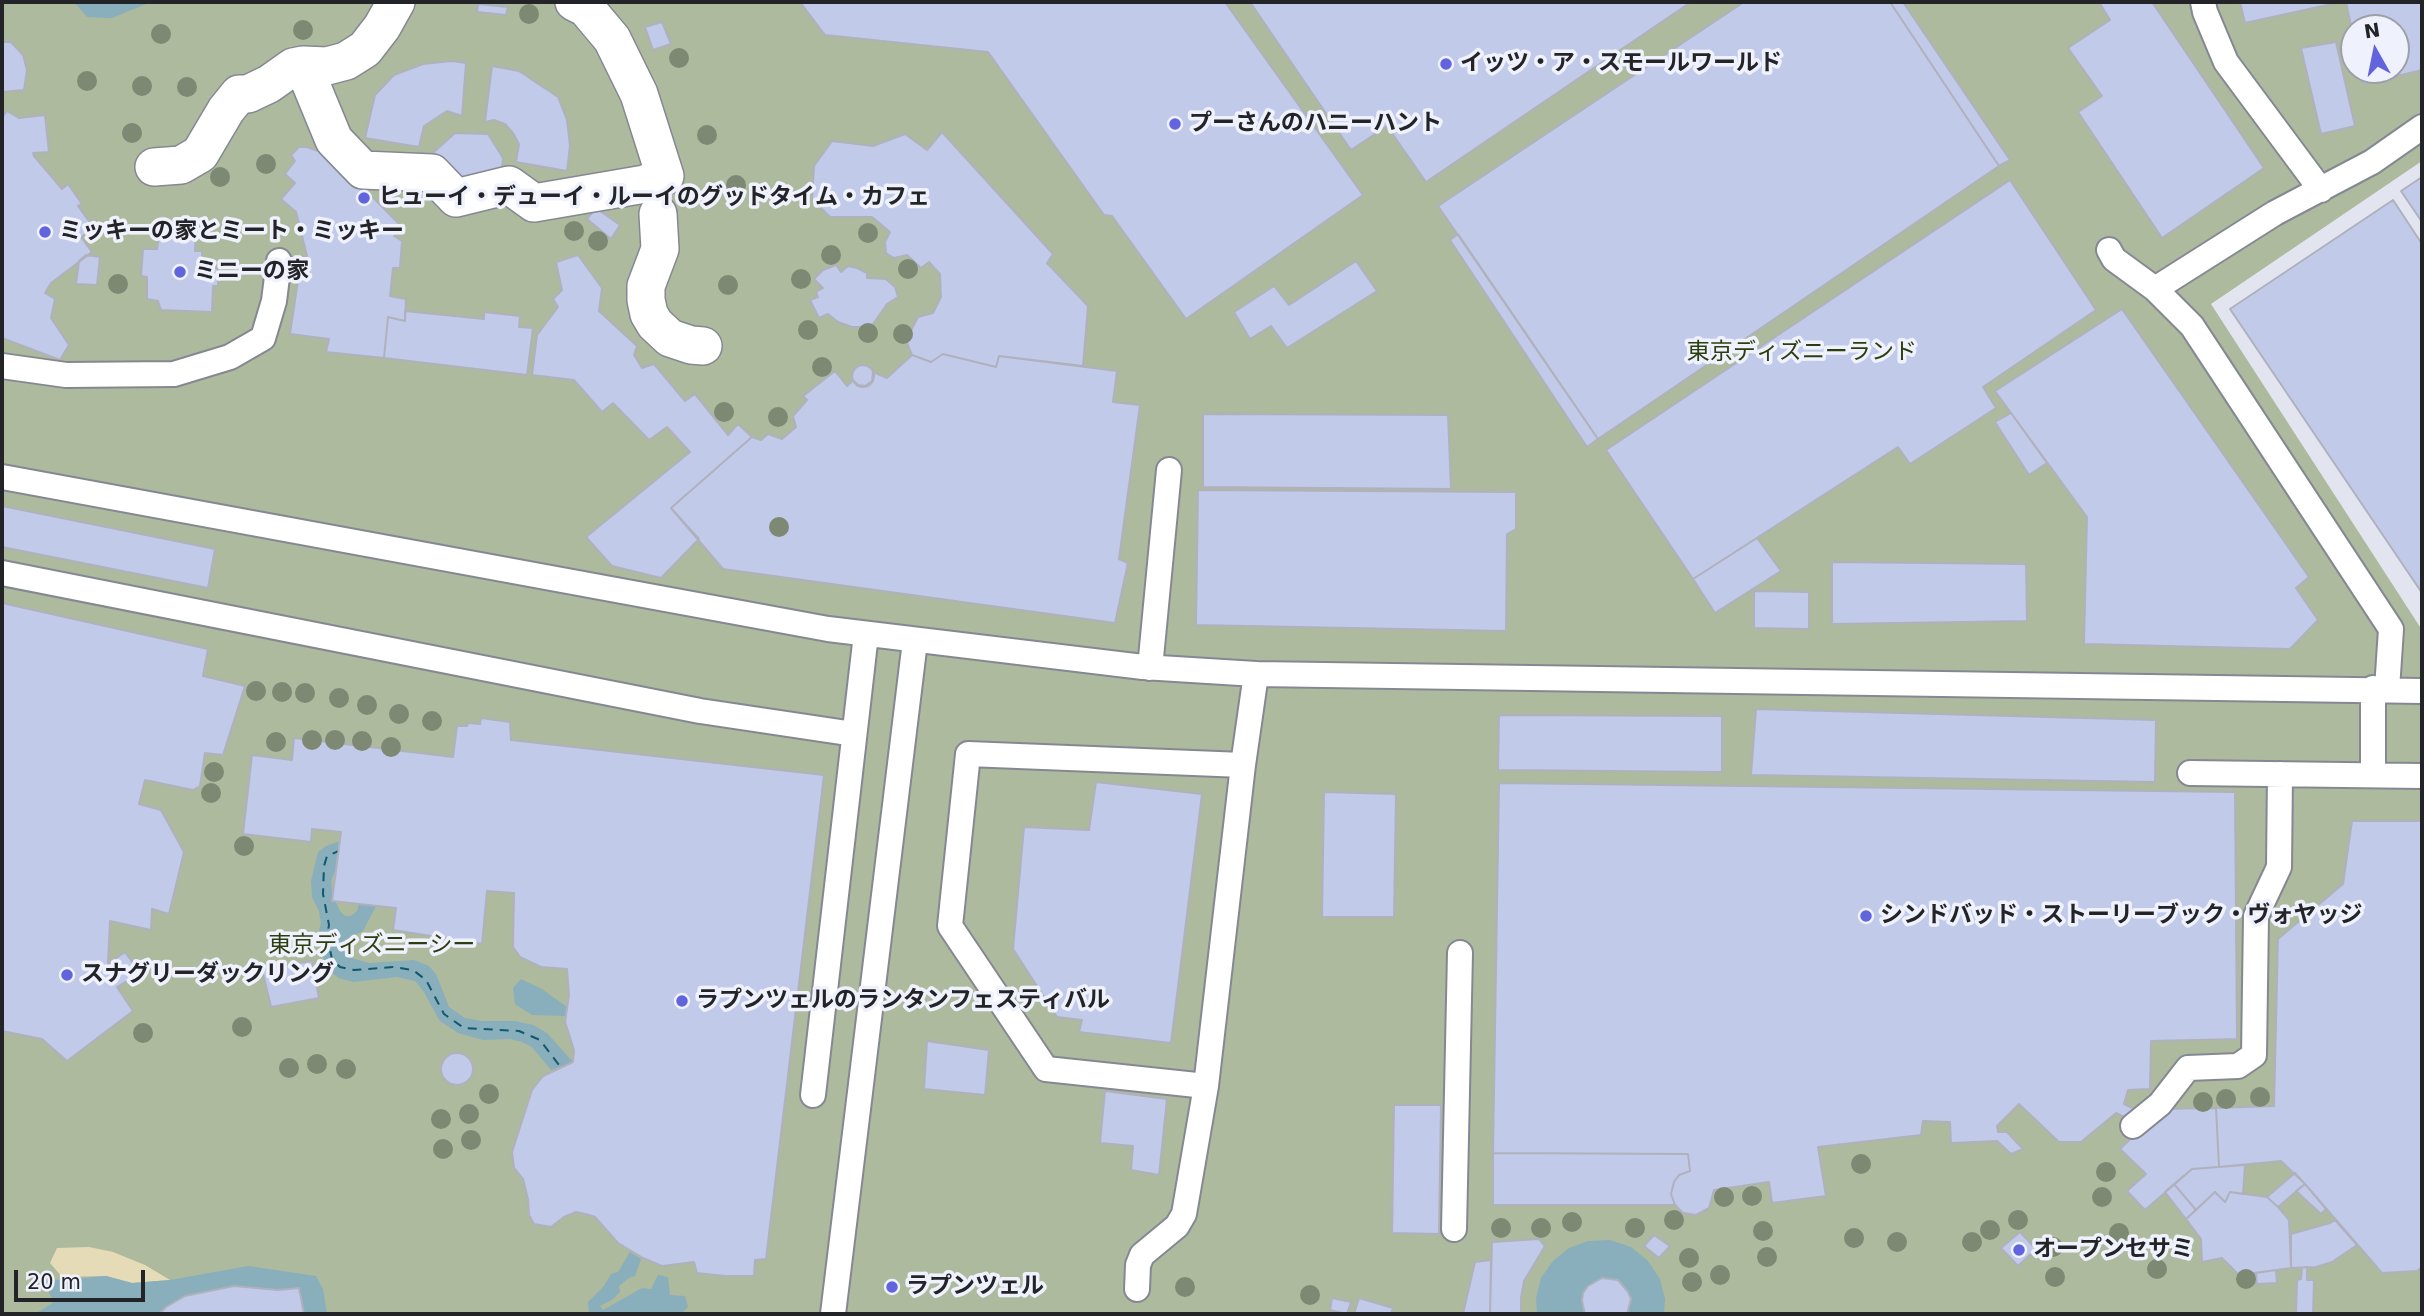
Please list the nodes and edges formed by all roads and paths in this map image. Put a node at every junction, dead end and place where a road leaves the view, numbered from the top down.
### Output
1 (396, 2) edge
2 (574, 2) edge
3 (2203, 2) edge
4 (303, 65) junction
5 (2422, 127) edge
6 (154, 167) dead end
7 (2321, 190) junction
8 (658, 214) dead end
9 (2109, 250) dead end
10 (279, 261) dead end
11 (2155, 289) junction
12 (703, 346) dead end
13 (2, 366) edge
14 (1169, 470) dead end
15 (2, 477) edge
16 (2, 573) edge
17 (866, 634) junction
18 (915, 641) junction
19 (1150, 668) junction
20 (1256, 674) junction
21 (2380, 689) junction
22 (2422, 691) edge
23 (854, 734) junction
24 (1243, 765) junction
25 (2190, 773) dead end
26 (2280, 774) junction
27 (2373, 775) junction
28 (2422, 776) edge
29 (1460, 953) dead end
30 (1206, 1086) junction
31 (813, 1094) dead end
32 (2133, 1126) dead end
33 (1454, 1229) dead end
34 (1137, 1289) dead end
35 (833, 1314) edge

1 - 4 street
2 - 4 street
3 - 7 lane
4 - 6 street
5 - 7 lane
7 - 11 lane
8 - 12 street
9 - 11 lane
10 - 13 lane
11 - 21 lane
14 - 19 lane
15 - 17 lane
16 - 23 lane
17 - 18 lane
17 - 23 lane
18 - 19 lane
18 - 35 lane
19 - 20 lane
20 - 21 lane
20 - 24 lane
21 - 22 lane
21 - 27 lane
23 - 31 lane
24 - 30 lane
24 - 30 lane
25 - 26 lane
26 - 27 lane
26 - 32 lane
27 - 28 lane
29 - 33 lane
30 - 34 lane

